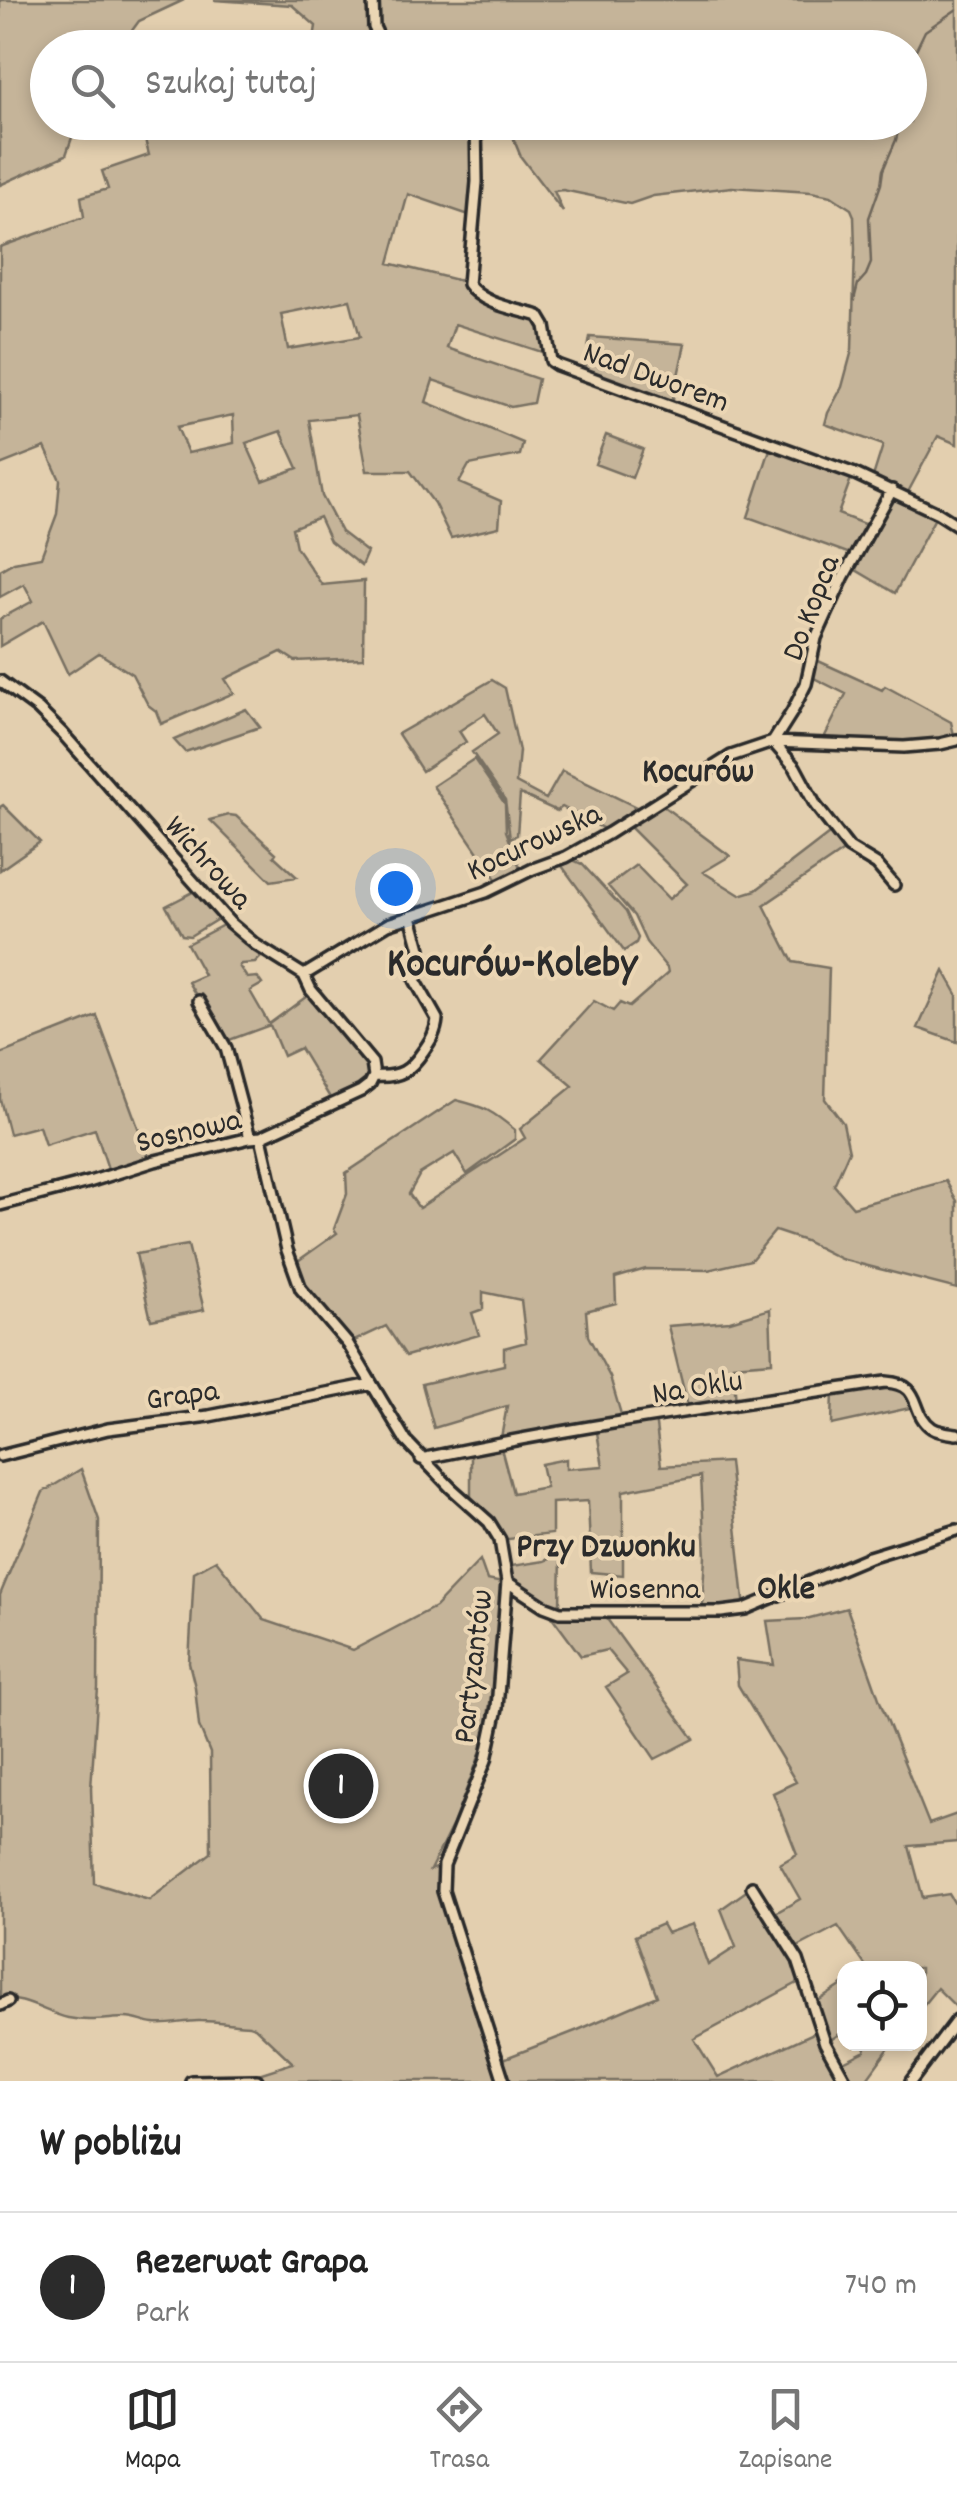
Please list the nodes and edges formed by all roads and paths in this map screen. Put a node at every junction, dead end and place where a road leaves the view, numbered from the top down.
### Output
1 (373, 0) edge
2 (375, 30) edge
3 (478, 140) edge
4 (892, 490) junction
5 (957, 525) edge
6 (0, 681) edge
7 (957, 740) edge
8 (773, 742) junction
9 (894, 885) dead end
10 (410, 916) junction
11 (304, 975) junction
12 (200, 1001) dead end
13 (374, 1076) junction
14 (256, 1138) junction
15 (0, 1205) edge
16 (372, 1384) junction
17 (957, 1434) edge
18 (0, 1456) edge
19 (420, 1459) junction
20 (957, 1530) edge
21 (508, 1582) junction
22 (752, 1888) dead end
23 (957, 2020) edge
24 (257, 2080) edge
25 (191, 2081) edge
26 (504, 2081) edge
27 (846, 2081) edge
28 (911, 2081) edge

1 - 2 street
3 - 4 street, Nad Dworem
4 - 5 street, Nad Dworem
4 - 8 street, Do Kopca
6 - 11 street, Wichrowa
7 - 8 street, Kocurowska
8 - 9 street
8 - 10 street, Kocurowska
10 - 11 street, Kocurowska
10 - 13 street, Sosnowa
11 - 13 street, Wichrowa
12 - 14 street, Partyzantów
13 - 14 street, Sosnowa
14 - 15 street, Sosnowa
14 - 16 street, Partyzantów
16 - 18 street, Grapa
16 - 19 street, Partyzantów
17 - 19 street, Na Oklu
19 - 21 street, Partyzantów
20 - 21 street, Wiosenna
21 - 26 street, Partyzantów
22 - 27 street
23 - 28 street
24 - 25 street

